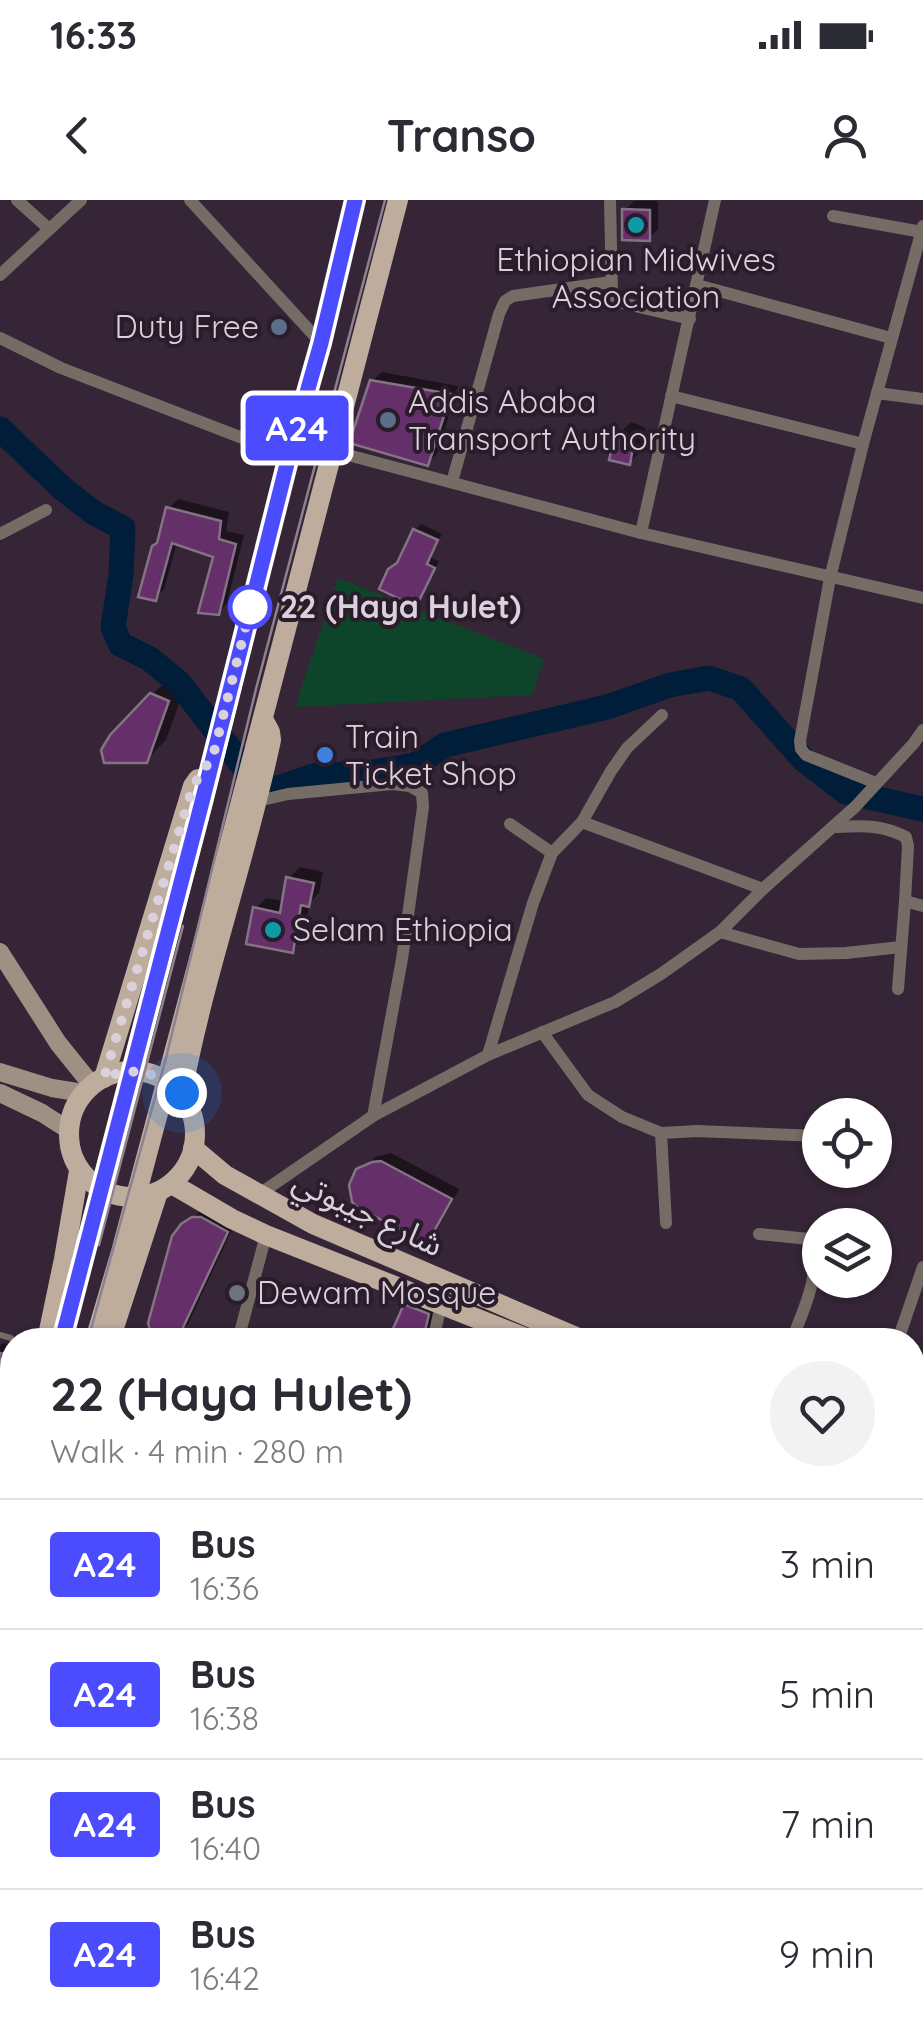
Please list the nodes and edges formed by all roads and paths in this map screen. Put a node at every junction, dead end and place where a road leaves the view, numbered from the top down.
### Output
1 (17, 200) edge
2 (81, 200) edge
3 (190, 200) edge
4 (355, 200) edge
5 (398, 200) edge
6 (610, 200) edge
7 (716, 200) edge
8 (833, 216) dead end
9 (48, 228) junction
10 (922, 229) edge
11 (0, 275) edge
12 (612, 282) junction
13 (923, 283) edge
14 (697, 285) junction
15 (906, 288) junction
16 (690, 319) junction
17 (0, 338) edge
18 (892, 338) junction
19 (321, 343) junction
20 (877, 393) junction
21 (671, 396) junction
22 (923, 399) edge
23 (863, 444) junction
24 (333, 451) junction
25 (289, 456) junction
26 (452, 482) junction
27 (46, 510) dead end
28 (641, 533) junction
29 (0, 534) edge
30 (830, 578) junction
31 (923, 598) edge
32 (662, 714) dead end
33 (923, 730) edge
34 (213, 756) junction
35 (872, 788) junction
36 (254, 795) junction
37 (582, 822) junction
38 (510, 824) dead end
39 (834, 827) junction
40 (552, 853) junction
41 (763, 890) junction
42 (905, 900) junction
43 (923, 906) edge
44 (720, 932) junction
45 (900, 948) junction
46 (0, 952) edge
47 (898, 989) dead end
48 (542, 1032) junction
49 (488, 1055) junction
50 (0, 1072) edge
51 (99, 1082) junction
52 (176, 1089) junction
53 (0, 1093) edge
54 (374, 1116) junction
55 (70, 1132) junction
56 (661, 1132) junction
57 (802, 1135) edge
58 (192, 1148) junction
59 (86, 1178) junction
60 (158, 1191) junction
61 (258, 1194) junction
62 (666, 1223) dead end
63 (760, 1234) dead end
64 (266, 1235) junction
65 (923, 1267) edge
66 (441, 1305) junction
67 (50, 1328) edge
68 (66, 1328) edge
69 (99, 1328) edge
70 (114, 1328) edge
71 (241, 1328) edge
72 (436, 1328) edge
73 (500, 1328) edge
74 (555, 1328) edge
75 (796, 1328) edge
76 (902, 1328) edge

1 - 9 street
2 - 9 street
3 - 19 street
4 - 19 main road
5 - 24 main road
6 - 12 street
7 - 14 street
8 - 10 street
9 - 11 street
10 - 15 street
12 - 16 street
12 - 26 street
13 - 15 street
14 - 16 street
14 - 18 street
15 - 18 street
16 - 21 street
17 - 25 street
18 - 20 street
19 - 25 main road
20 - 22 street
20 - 23 street
21 - 23 street
21 - 28 street
23 - 30 street
24 - 26 street
24 - 36 main road
25 - 34 main road
26 - 28 street
27 - 29 street
28 - 30 street
30 - 31 street
30 - 35 street
32 - 37 street
33 - 35 street
34 - 51 main road
34 - 68 main road
35 - 39 street
36 - 52 main road
36 - 54 street
36 - 69 main road
37 - 40 street
37 - 41 street
38 - 40 street
39 - 41 street
39 - 42 street
40 - 49 street
41 - 44 street
42 - 43 street
42 - 45 street
44 - 45 street
44 - 48 street
45 - 47 street
46 - 51 street
48 - 49 street
48 - 56 street
49 - 54 street
50 - 51 street
51 - 52 main road
51 - 55 main road
52 - 58 main road
53 - 55 street
54 - 61 street
55 - 59 main road
56 - 57 street
56 - 62 street
58 - 60 main road
58 - 61 main road, شارع جيبوتي
59 - 60 main road
59 - 67 main road
60 - 64 main road
60 - 70 main road
61 - 74 main road, شارع جيبوتي
63 - 75 street
64 - 66 main road
64 - 71 street
65 - 76 street
66 - 72 street
66 - 73 main road

